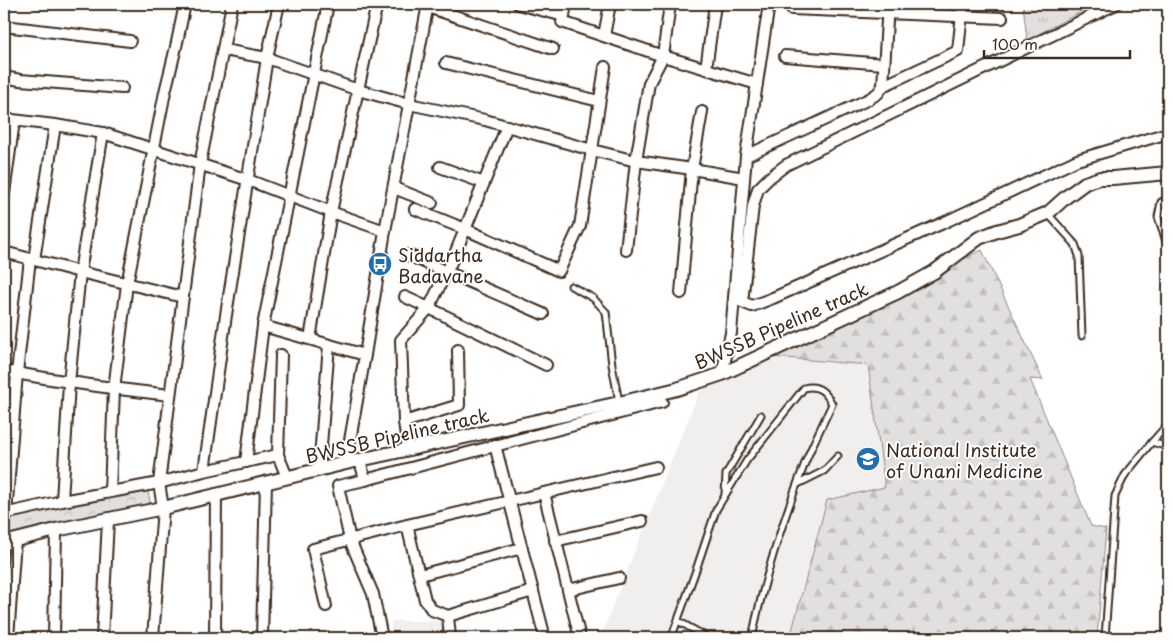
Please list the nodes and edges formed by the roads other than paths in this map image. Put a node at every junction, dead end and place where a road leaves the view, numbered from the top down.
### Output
1 (185, 4) edge
2 (232, 4) edge
3 (279, 4) edge
4 (328, 4) edge
5 (377, 4) edge
6 (522, 4) edge
7 (566, 4) edge
8 (610, 4) edge
9 (670, 4) edge
10 (715, 4) edge
11 (769, 4) edge
12 (963, 4) edge
13 (1116, 4) edge
14 (428, 5) edge
15 (890, 7) edge
16 (792, 9) dead end
17 (564, 16) junction
18 (962, 16) junction
19 (1002, 18) dead end
20 (4, 26) edge
21 (604, 36) junction
22 (130, 41) dead end
23 (553, 49) dead end
24 (224, 50) junction
25 (662, 56) junction
26 (785, 56) dead end
27 (267, 58) junction
28 (446, 63) dead end
29 (884, 64) junction
30 (605, 67) dead end
31 (706, 69) junction
32 (314, 75) junction
33 (4, 78) edge
34 (757, 84) junction
35 (882, 86) junction
36 (122, 88) dead end
37 (358, 90) junction
38 (599, 101) junction
39 (409, 104) junction
40 (702, 112) dead end
41 (9, 120) edge
42 (55, 125) junction
43 (507, 126) junction
44 (103, 133) junction
45 (1168, 133) edge
46 (154, 149) junction
47 (592, 150) junction
48 (746, 156) junction
49 (636, 161) junction
50 (200, 164) junction
51 (440, 167) dead end
52 (692, 169) junction
53 (1168, 173) edge
54 (744, 178) junction
55 (248, 180) junction
56 (484, 183) junction
57 (394, 188) junction
58 (4, 193) edge
59 (288, 195) junction
60 (1168, 199) edge
61 (432, 203) dead end
62 (415, 209) dead end
63 (331, 212) junction
64 (1048, 214) junction
65 (465, 229) junction
66 (386, 231) junction
67 (1168, 247) edge
68 (626, 250) dead end
69 (4, 252) edge
70 (408, 255) dead end
71 (32, 259) junction
72 (80, 272) junction
73 (447, 272) junction
74 (127, 284) junction
75 (571, 286) dead end
76 (681, 293) dead end
77 (183, 297) junction
78 (405, 298) dead end
79 (429, 308) junction
80 (544, 314) dead end
81 (263, 326) junction
82 (1082, 336) dead end
83 (310, 339) junction
84 (329, 344) junction
85 (458, 350) dead end
86 (281, 355) dead end
87 (365, 355) junction
88 (546, 365) dead end
89 (4, 371) edge
90 (16, 373) junction
91 (722, 374) junction
92 (69, 383) junction
93 (114, 389) junction
94 (170, 395) junction
95 (662, 402) dead end
96 (620, 403) junction
97 (761, 415) dead end
98 (404, 422) junction
99 (1168, 424) edge
100 (1152, 442) junction
101 (495, 445) junction
102 (1168, 447) edge
103 (408, 450) junction
104 (278, 455) junction
105 (838, 456) dead end
106 (360, 460) junction
107 (246, 462) junction
108 (346, 463) junction
109 (656, 467) dead end
110 (319, 470) junction
111 (204, 471) junction
112 (287, 478) junction
113 (365, 480) junction
114 (159, 483) junction
115 (266, 483) junction
116 (797, 485) junction
117 (110, 492) junction
118 (544, 493) junction
119 (216, 494) junction
120 (725, 495) junction
121 (62, 501) junction
122 (510, 502) junction
123 (163, 508) junction
124 (5, 514) edge
125 (108, 520) junction
126 (642, 521) dead end
127 (407, 525) junction
128 (56, 530) junction
129 (350, 540) junction
130 (556, 541) junction
131 (9, 542) edge
132 (522, 548) junction
133 (420, 575) junction
134 (619, 578) dead end
135 (568, 590) junction
136 (533, 591) junction
137 (326, 606) dead end
138 (448, 616) junction
139 (678, 621) junction
140 (543, 630) dead end
141 (672, 636) dead end
142 (8, 638) edge
143 (54, 638) edge
144 (102, 638) edge
145 (153, 638) edge
146 (215, 638) edge
147 (262, 638) edge
148 (382, 638) edge
149 (450, 638) edge
150 (580, 638) edge
151 (703, 638) edge
152 (752, 638) edge
153 (1105, 638) edge

1 - 46 street
2 - 24 street
3 - 27 street
4 - 32 street
5 - 37 street
6 - 17 street
7 - 17 street
8 - 21 street
9 - 25 street
10 - 31 street
11 - 34 street
12 - 18 street
13 - 45 street
14 - 23 street
14 - 39 street
15 - 16 street
15 - 18 street
15 - 29 street
17 - 21 street
18 - 19 street
18 - 35 street
20 - 22 street
21 - 25 street
24 - 27 street
24 - 50 street
25 - 31 street
25 - 49 street
26 - 29 street
27 - 32 street
27 - 55 street
28 - 38 street
29 - 35 street
30 - 38 street
31 - 34 street
32 - 37 street
32 - 59 street
33 - 36 street
34 - 48 street
35 - 48 street
37 - 39 street
37 - 63 street
38 - 47 street
39 - 43 street
39 - 57 street
40 - 52 street
41 - 42 street
41 - 58 street
42 - 44 street
42 - 71 street
43 - 47 street
43 - 56 street
44 - 46 street
44 - 72 street
46 - 50 street
46 - 74 street
47 - 49 street
47 - 65 street
48 - 54 street
49 - 52 street
49 - 68 street
50 - 55 street
50 - 77 street
51 - 56 street
52 - 54 street
52 - 76 street
53 - 64 street, BWSSB Pipeline track
54 - 91 street
55 - 59 street
55 - 111 street
56 - 65 street
57 - 61 street
57 - 66 street
59 - 63 street
59 - 81 street
60 - 67 lane
62 - 65 street
63 - 66 street
63 - 83 street
64 - 82 lane
64 - 91 street, BWSSB Pipeline track
65 - 73 street
66 - 87 street
69 - 71 street
70 - 73 street
71 - 72 street
71 - 90 street
72 - 74 street
72 - 92 street
73 - 79 street
73 - 80 street
74 - 77 street
74 - 93 street
75 - 96 lane
77 - 94 street
78 - 79 street
79 - 88 street
79 - 98 street
81 - 83 street
81 - 107 street
83 - 84 street
84 - 87 street
84 - 110 street
85 - 98 street
86 - 104 street
87 - 108 street
89 - 90 street
90 - 92 street
90 - 124 street
91 - 96 street, BWSSB Pipeline track
92 - 93 street
92 - 121 street
93 - 94 street
93 - 117 street
94 - 114 street
95 - 101 street
96 - 103 street, BWSSB Pipeline track
97 - 120 lane
98 - 103 street
99 - 100 lane
100 - 102 lane
100 - 153 lane
101 - 113 street
101 - 122 street
103 - 106 street, BWSSB Pipeline track
104 - 107 street
104 - 112 street
105 - 116 lane
106 - 108 street, BWSSB Pipeline track
106 - 113 street
107 - 111 street
108 - 110 street, BWSSB Pipeline track
109 - 118 street
110 - 112 street, BWSSB Pipeline track
111 - 114 street
112 - 115 street, BWSSB Pipeline track
113 - 129 street
114 - 117 street
114 - 123 street
115 - 119 street, BWSSB Pipeline track
115 - 147 street
116 - 120 lane
116 - 152 lane
117 - 121 street
118 - 122 street
118 - 130 street
119 - 123 street, BWSSB Pipeline track
119 - 146 street
120 - 139 lane
121 - 124 street
122 - 127 street
122 - 132 street
123 - 125 street, BWSSB Pipeline track
123 - 145 street
125 - 128 street, BWSSB Pipeline track
125 - 144 street
126 - 130 street
127 - 129 street
127 - 133 street
128 - 131 street, BWSSB Pipeline track
128 - 143 street
129 - 137 street
129 - 148 street
130 - 135 street
131 - 142 street
132 - 133 street
132 - 136 street
133 - 138 street
134 - 135 street
135 - 150 street
136 - 138 street
136 - 140 street
138 - 149 street
139 - 141 lane
139 - 151 lane

